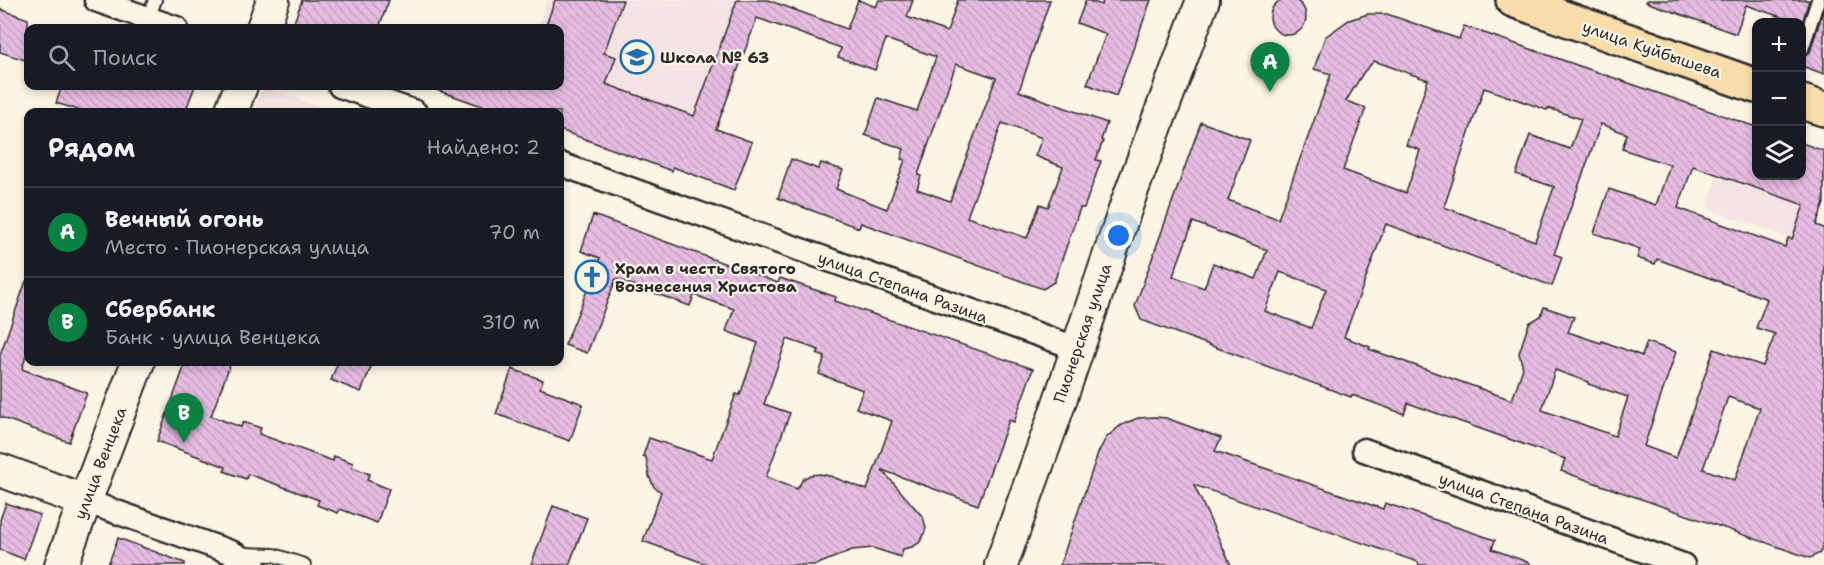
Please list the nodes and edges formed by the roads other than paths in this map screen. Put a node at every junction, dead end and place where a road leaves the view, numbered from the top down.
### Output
1 (96, 0) edge
2 (273, 0) edge
3 (1203, 0) edge
4 (1513, 0) edge
5 (1818, 0) edge
6 (152, 9) edge
7 (171, 24) edge
8 (264, 24) edge
9 (1806, 38) edge
10 (1752, 85) edge
11 (239, 90) edge
12 (352, 90) edge
13 (1806, 103) edge
14 (233, 108) edge
15 (403, 108) edge
16 (1824, 109) edge
17 (564, 165) edge
18 (1077, 348) junction
19 (136, 366) edge
20 (1364, 450) dead end
21 (0, 470) edge
22 (85, 501) junction
23 (233, 554) junction
24 (62, 565) edge
25 (254, 565) edge
26 (304, 565) edge
27 (1001, 565) edge
28 (1683, 565) edge

1 - 6 street
2 - 8 main road
3 - 18 main road, Пионерская улица
4 - 10 main road, улица Куйбышева
5 - 9 lane
6 - 7 street
11 - 14 main road
12 - 15 street
13 - 16 main road
17 - 18 street, улица Степана Разина
18 - 27 main road, Пионерская улица
19 - 22 main road, улица Венцека
20 - 28 street, улица Степана Разина
21 - 22 main road
22 - 23 street
22 - 24 main road, улица Венцека
23 - 25 street
23 - 26 lane

